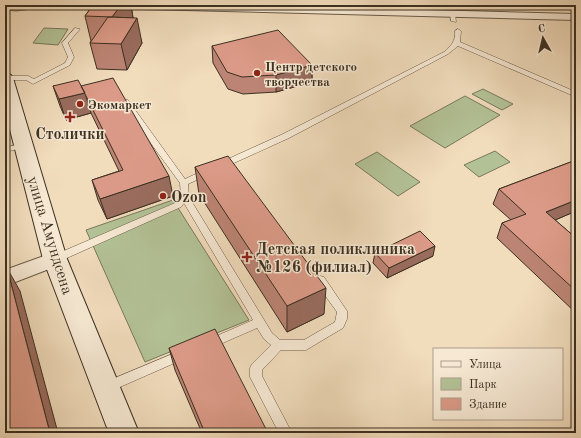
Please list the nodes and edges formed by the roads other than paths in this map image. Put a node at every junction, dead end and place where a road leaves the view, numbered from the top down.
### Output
1 (79, 5) edge
2 (144, 6) edge
3 (110, 8) edge
4 (116, 8) edge
5 (576, 17) edge
6 (77, 28) dead end
7 (458, 32) dead end
8 (457, 43) junction
9 (5, 78) edge
10 (576, 95) edge
11 (123, 100) edge
12 (14, 148) edge
13 (184, 183) junction
14 (185, 197) junction
15 (55, 259) junction
16 (313, 271) edge
17 (5, 278) edge
18 (260, 322) junction
19 (278, 345) junction
20 (106, 387) junction
21 (124, 433) edge
22 (286, 433) edge

1 - 3 lane
2 - 4 lane
2 - 5 street
6 - 9 lane
7 - 8 lane
8 - 10 lane
8 - 13 lane
9 - 12 street, улица Амундсена
11 - 13 lane
12 - 15 street, улица Амундсена
13 - 14 lane
14 - 15 lane
14 - 18 lane
15 - 17 street
15 - 20 street, улица Амундсена
16 - 19 lane
18 - 19 lane
18 - 20 lane
19 - 22 lane
20 - 21 street, улица Амундсена

